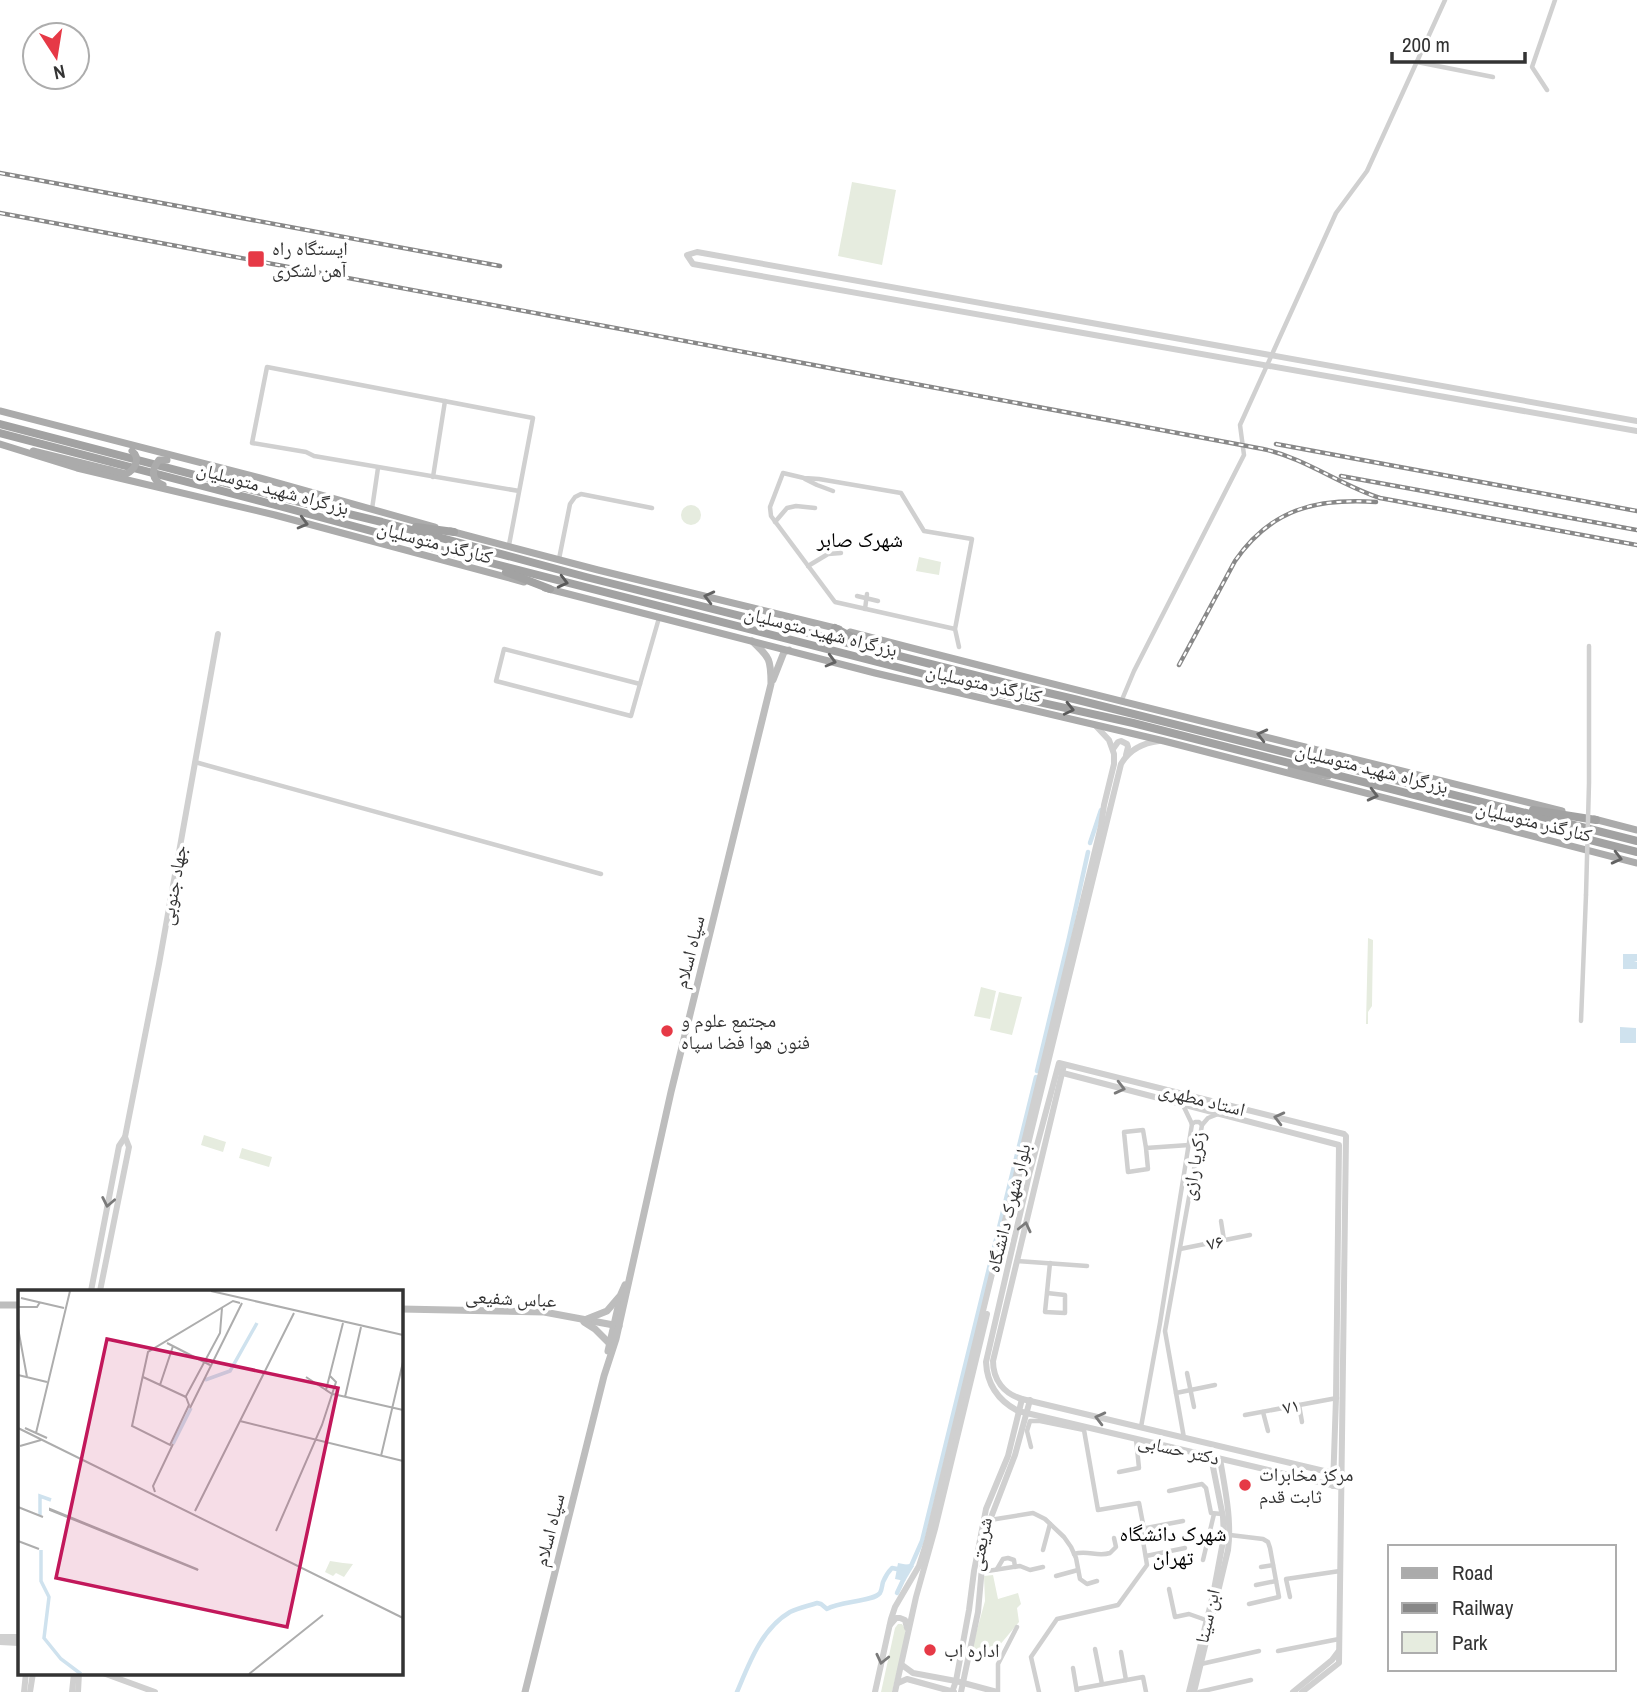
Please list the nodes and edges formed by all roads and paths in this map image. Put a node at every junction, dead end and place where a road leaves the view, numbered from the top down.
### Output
1 (1445, 0) edge
2 (1555, 0) edge
3 (1417, 62) junction
4 (1493, 77) dead end
5 (1547, 90) dead end
6 (814, 273) junction
7 (812, 285) junction
8 (1068, 318) junction
9 (1066, 330) junction
10 (1271, 355) junction
11 (1266, 365) junction
12 (1457, 388) junction
13 (1455, 399) junction
14 (445, 401) junction
15 (1580, 411) junction
16 (0, 412) edge
17 (1579, 421) junction
18 (1637, 421) edge
19 (0, 424) edge
20 (1637, 431) edge
21 (0, 433) edge
22 (0, 444) edge
23 (15, 448) junction
24 (378, 468) junction
25 (433, 477) junction
26 (804, 478) junction
27 (519, 491) junction
28 (833, 491) dead end
29 (330, 498) junction
30 (652, 508) dead end
31 (815, 508) dead end
32 (372, 509) junction
33 (270, 514) junction
34 (382, 522) junction
35 (775, 522) junction
36 (454, 532) junction
37 (509, 545) junction
38 (841, 553) dead end
39 (460, 555) junction
40 (559, 559) junction
41 (808, 566) junction
42 (550, 589) junction
43 (857, 596) dead end
44 (867, 596) junction
45 (878, 601) dead end
46 (865, 609) junction
47 (659, 618) junction
48 (835, 628) junction
49 (955, 629) junction
50 (218, 634) dead end
51 (751, 641) junction
52 (1589, 646) dead end
53 (959, 647) dead end
54 (789, 650) junction
55 (932, 665) junction
56 (640, 684) junction
57 (771, 684) junction
58 (1121, 702) junction
59 (1094, 724) junction
60 (1164, 741) junction
61 (1113, 749) junction
62 (1126, 755) junction
63 (1242, 761) junction
64 (195, 762) junction
65 (1356, 780) junction
66 (1479, 801) junction
67 (1596, 820) junction
68 (1637, 830) edge
69 (1637, 841) edge
70 (1098, 849) junction
71 (1637, 852) edge
72 (1637, 863) edge
73 (601, 874) dead end
74 (1581, 1021) dead end
75 (1060, 1072) junction
76 (1183, 1104) junction
77 (1220, 1113) junction
78 (1192, 1124) junction
79 (1202, 1125) junction
80 (125, 1136) junction
81 (1189, 1145) junction
82 (1146, 1148) junction
83 (1187, 1158) junction
84 (1196, 1160) junction
85 (1220, 1221) dead end
86 (1250, 1236) dead end
87 (1174, 1238) junction
88 (1182, 1239) junction
89 (1224, 1240) junction
90 (1180, 1249) junction
91 (1341, 1251) junction
92 (1009, 1259) junction
93 (1017, 1261) junction
94 (1050, 1263) junction
95 (1087, 1266) dead end
96 (628, 1278) junction
97 (91, 1290) edge
98 (100, 1290) edge
99 (1047, 1293) junction
100 (621, 1294) junction
101 (0, 1303) edge
102 (18, 1304) edge
103 (402, 1311) edge
104 (584, 1321) junction
105 (616, 1328) junction
106 (609, 1343) junction
107 (1155, 1350) junction
108 (1168, 1350) junction
109 (1187, 1373) dead end
110 (604, 1376) junction
111 (1215, 1385) dead end
112 (1191, 1390) junction
113 (1176, 1393) junction
114 (1339, 1397) junction
115 (1022, 1399) junction
116 (1030, 1401) junction
117 (1299, 1405) junction
118 (1194, 1407) dead end
119 (1018, 1411) junction
120 (1263, 1412) junction
121 (1027, 1413) junction
122 (1245, 1415) dead end
123 (1302, 1423) dead end
124 (1141, 1428) junction
125 (1268, 1432) dead end
126 (1184, 1438) junction
127 (1136, 1439) junction
128 (1031, 1447) dead end
129 (1211, 1457) junction
130 (1220, 1459) junction
131 (1119, 1472) dead end
132 (1337, 1475) junction
133 (1336, 1487) junction
134 (1169, 1491) dead end
135 (1214, 1514) junction
136 (1222, 1514) junction
137 (990, 1520) junction
138 (1183, 1521) dead end
139 (1050, 1524) junction
140 (1144, 1529) junction
141 (1230, 1535) junction
142 (1114, 1538) dead end
143 (1185, 1548) dead end
144 (1043, 1550) dead end
145 (1074, 1554) junction
146 (1146, 1556) junction
147 (1203, 1560) dead end
148 (1273, 1564) junction
149 (1015, 1567) junction
150 (1043, 1567) dead end
151 (1261, 1567) dead end
152 (997, 1570) junction
153 (1078, 1570) junction
154 (1340, 1571) junction
155 (981, 1573) junction
156 (1056, 1576) dead end
157 (1097, 1581) dead end
158 (1276, 1581) junction
159 (1256, 1585) dead end
160 (1169, 1589) dead end
161 (1290, 1597) dead end
162 (1249, 1604) dead end
163 (969, 1609) junction
164 (978, 1612) junction
165 (1206, 1620) junction
166 (889, 1627) junction
167 (1017, 1628) dead end
168 (908, 1636) junction
169 (1339, 1639) junction
170 (0, 1640) edge
171 (18, 1640) edge
172 (1095, 1649) dead end
173 (1259, 1651) dead end
174 (1278, 1651) dead end
175 (1339, 1651) junction
176 (1121, 1652) dead end
177 (1201, 1664) junction
178 (902, 1665) junction
179 (1073, 1668) dead end
180 (26, 1674) edge
181 (33, 1674) edge
182 (74, 1674) edge
183 (79, 1674) edge
184 (106, 1674) edge
185 (1126, 1680) junction
186 (1251, 1680) dead end
187 (959, 1682) junction
188 (898, 1683) junction
189 (1102, 1684) junction
190 (1229, 1685) junction
191 (1077, 1690) edge
192 (24, 1692) edge
193 (30, 1692) edge
194 (72, 1692) edge
195 (78, 1692) edge
196 (155, 1692) edge
197 (525, 1692) edge
198 (874, 1692) edge
199 (895, 1692) edge
200 (953, 1692) edge
201 (961, 1692) edge
202 (998, 1692) edge
203 (1039, 1692) edge
204 (1146, 1692) edge
205 (1194, 1692) edge
206 (1229, 1692) edge
207 (1293, 1692) edge
208 (1303, 1692) edge

1 - 3 street
2 - 5 street
3 - 4 street
3 - 10 street
6 - 7 street
6 - 7 street
6 - 8 street
7 - 9 street
8 - 9 street
8 - 10 street
9 - 11 street
10 - 11 street
10 - 12 street
11 - 13 street
11 - 58 street
12 - 13 street
12 - 15 street
13 - 17 street
14 - 24 street
14 - 25 street
14 - 27 street
15 - 17 street
15 - 18 street
16 - 23 main road, bridge
16 - 29 main road, کنارگذر متوسلیان
17 - 20 street
19 - 34 highway, بزرگراه شهید متوسلیان
21 - 39 highway, بزرگراه شهید متوسلیان
22 - 23 main road, کنارگذر متوسلیان
23 - 33 main road, کنارگذر متوسلیان
24 - 25 street
24 - 32 street
25 - 27 street
26 - 28 street
26 - 35 street
26 - 49 street
27 - 37 street
29 - 32 main road, کنارگذر متوسلیان
29 - 33 main road, bridge
30 - 40 street
31 - 35 street
32 - 36 main road, کنارگذر متوسلیان
33 -> 42 main road, کنارگذر متوسلیان
34 - 36 highway
34 - 55 highway, بزرگراه شهید متوسلیان
35 - 41 street
36 - 37 main road, کنارگذر متوسلیان
37 - 40 main road, کنارگذر متوسلیان
38 - 41 street
39 - 42 highway
39 -> 65 highway, بزرگراه شهید متوسلیان
48 -> 40 main road, کنارگذر متوسلیان
41 - 46 street
42 - 47 main road, کنارگذر متوسلیان
43 - 44 street
44 - 45 street
44 - 46 street
46 - 49 street
47 - 51 main road, کنارگذر متوسلیان
47 - 56 street
48 - 55 highway
48 - 58 main road, کنارگذر متوسلیان
49 - 53 street
50 - 64 street, جهاد جنوبی
51 - 54 main road, کنارگذر متوسلیان
51 - 57 main road, سپاه اسلام
52 - 74 street, bridge
54 - 57 main road
54 -> 59 main road, کنارگذر متوسلیان
55 - 66 highway, بزرگراه شهید متوسلیان
56 - 56 street
57 - 96 main road, سپاه اسلام
67 -> 58 main road, کنارگذر متوسلیان
59 - 60 main road, کنارگذر متوسلیان
59 - 61 street
60 - 62 street
60 - 63 main road, کنارگذر متوسلیان
61 - 62 street
61 - 70 street, بلوار شهرک دانشگاه
62 - 70 street, بلوار شهرک دانشگاه
63 - 65 main road
63 -> 72 main road, کنارگذر متوسلیان
64 - 73 street
64 - 80 street, جهاد جنوبی
65 - 71 highway, بزرگراه شهید متوسلیان
66 - 67 highway
66 - 69 highway, بزرگراه شهید متوسلیان
67 - 68 main road, کنارگذر متوسلیان
70 - 166 street, بلوار شهرک دانشگاه
70 - 168 street, بلوار شهرک دانشگاه
75 -> 76 street, استاد مطهری
91 -> 75 street, استاد مطهری
75 - 92 street
93 -> 75 street
76 - 77 street, استاد مطهری
76 - 78 street
77 - 79 street
77 - 91 street, استاد مطهری
78 - 79 street, زکریا رازی
78 - 81 street, زکریا رازی
79 - 84 street, زکریا رازی
80 -> 97 street, جهاد جنوبی
80 - 98 street, جهاد جنوبی
81 - 82 street
81 - 83 street, زکریا رازی
82 - 82 street
83 - 84 street
83 - 87 street, زکریا رازی
84 - 88 street, زکریا رازی
85 - 89 street
86 - 89 street, ۷۶
87 - 88 street
87 - 107 street, زکریا رازی
88 - 90 street, زکریا رازی
89 - 90 street, ۷۶
90 - 108 street, زکریا رازی
91 - 114 street
92 - 93 street
92 - 119 street
93 - 94 street
93 - 115 street
94 - 95 street
94 - 99 street
96 - 100 main road, سپاه اسلام
96 - 105 main road, سپاه اسلام
99 - 99 street
100 - 104 main road
100 - 105 main road, سپاه اسلام
101 - 102 main road
103 - 104 main road, عباس شفیعی
104 - 105 main road, عباس شفیعی
104 - 106 main road
105 - 106 main road, سپاه اسلام
105 - 110 main road, سپاه اسلام
106 - 110 main road, سپاه اسلام
107 - 108 street
107 - 124 street, زکریا رازی
108 - 113 street, زکریا رازی
109 - 112 street
110 - 197 main road, سپاه اسلام
111 - 112 street
112 - 113 street
112 - 118 street
113 - 126 street, زکریا رازی
114 - 117 street, ۷۱
114 - 132 street
115 - 116 street, دکتر حسابی
115 - 119 street, شریعتی
116 - 121 street, شریعتی
124 -> 116 street, دکتر حسابی
117 - 120 street, ۷۱
117 - 123 street
119 - 121 street, دکتر حسابی
119 - 163 street, شریعتی
120 - 122 street, ۷۱
120 - 125 street
121 - 127 street, دکتر حسابی
121 - 137 street, شریعتی
124 - 126 street, دکتر حسابی
126 - 132 street, دکتر حسابی
127 - 129 street, دکتر حسابی
127 - 131 street
128 - 140 street
129 - 130 street, دکتر حسابی
129 - 136 street, ابن سینا
130 - 133 street, دکتر حسابی
130 - 141 street, ابن سینا
132 - 133 street
133 - 154 street
134 - 135 street
135 - 136 street
135 - 147 street
136 - 165 street, ابن سینا
137 - 139 street
137 - 155 street, شریعتی
138 - 140 street
139 - 144 street
139 - 145 street
140 - 146 street
141 - 148 street
141 - 177 street, ابن سینا
142 - 145 street
143 - 146 street
145 - 153 street
146 - 203 street
148 - 151 street
148 - 158 street
149 - 150 street
149 - 152 street
149 - 152 street
152 - 155 street
153 - 156 street
153 - 157 street
154 - 161 street
154 - 169 street
155 - 164 street, شریعتی
158 - 159 street
158 - 162 street
160 - 165 street
163 - 164 street
163 - 187 street, شریعتی
164 - 187 street, شریعتی
165 - 205 street, ابن سینا
166 - 168 street
166 -> 198 street, بلوار شهرک دانشگاه
167 - 202 street
168 - 178 street, بلوار شهرک دانشگاه
169 - 174 street
169 - 175 street
170 - 171 street
172 - 189 street
173 - 177 street
175 - 207 street
175 - 208 street
176 - 185 street
177 - 205 street, ابن سینا
178 - 187 street
178 - 188 street, بلوار شهرک دانشگاه
179 - 191 street
180 - 192 street
181 - 193 street
182 - 194 street
183 - 195 street
184 - 196 street
185 - 189 street
185 - 204 street
186 - 190 street
187 - 200 street, شریعتی
187 - 201 street, شریعتی
187 - 202 street
188 - 199 street, بلوار شهرک دانشگاه
188 - 200 street
189 - 191 street
190 - 205 street
190 - 206 street

